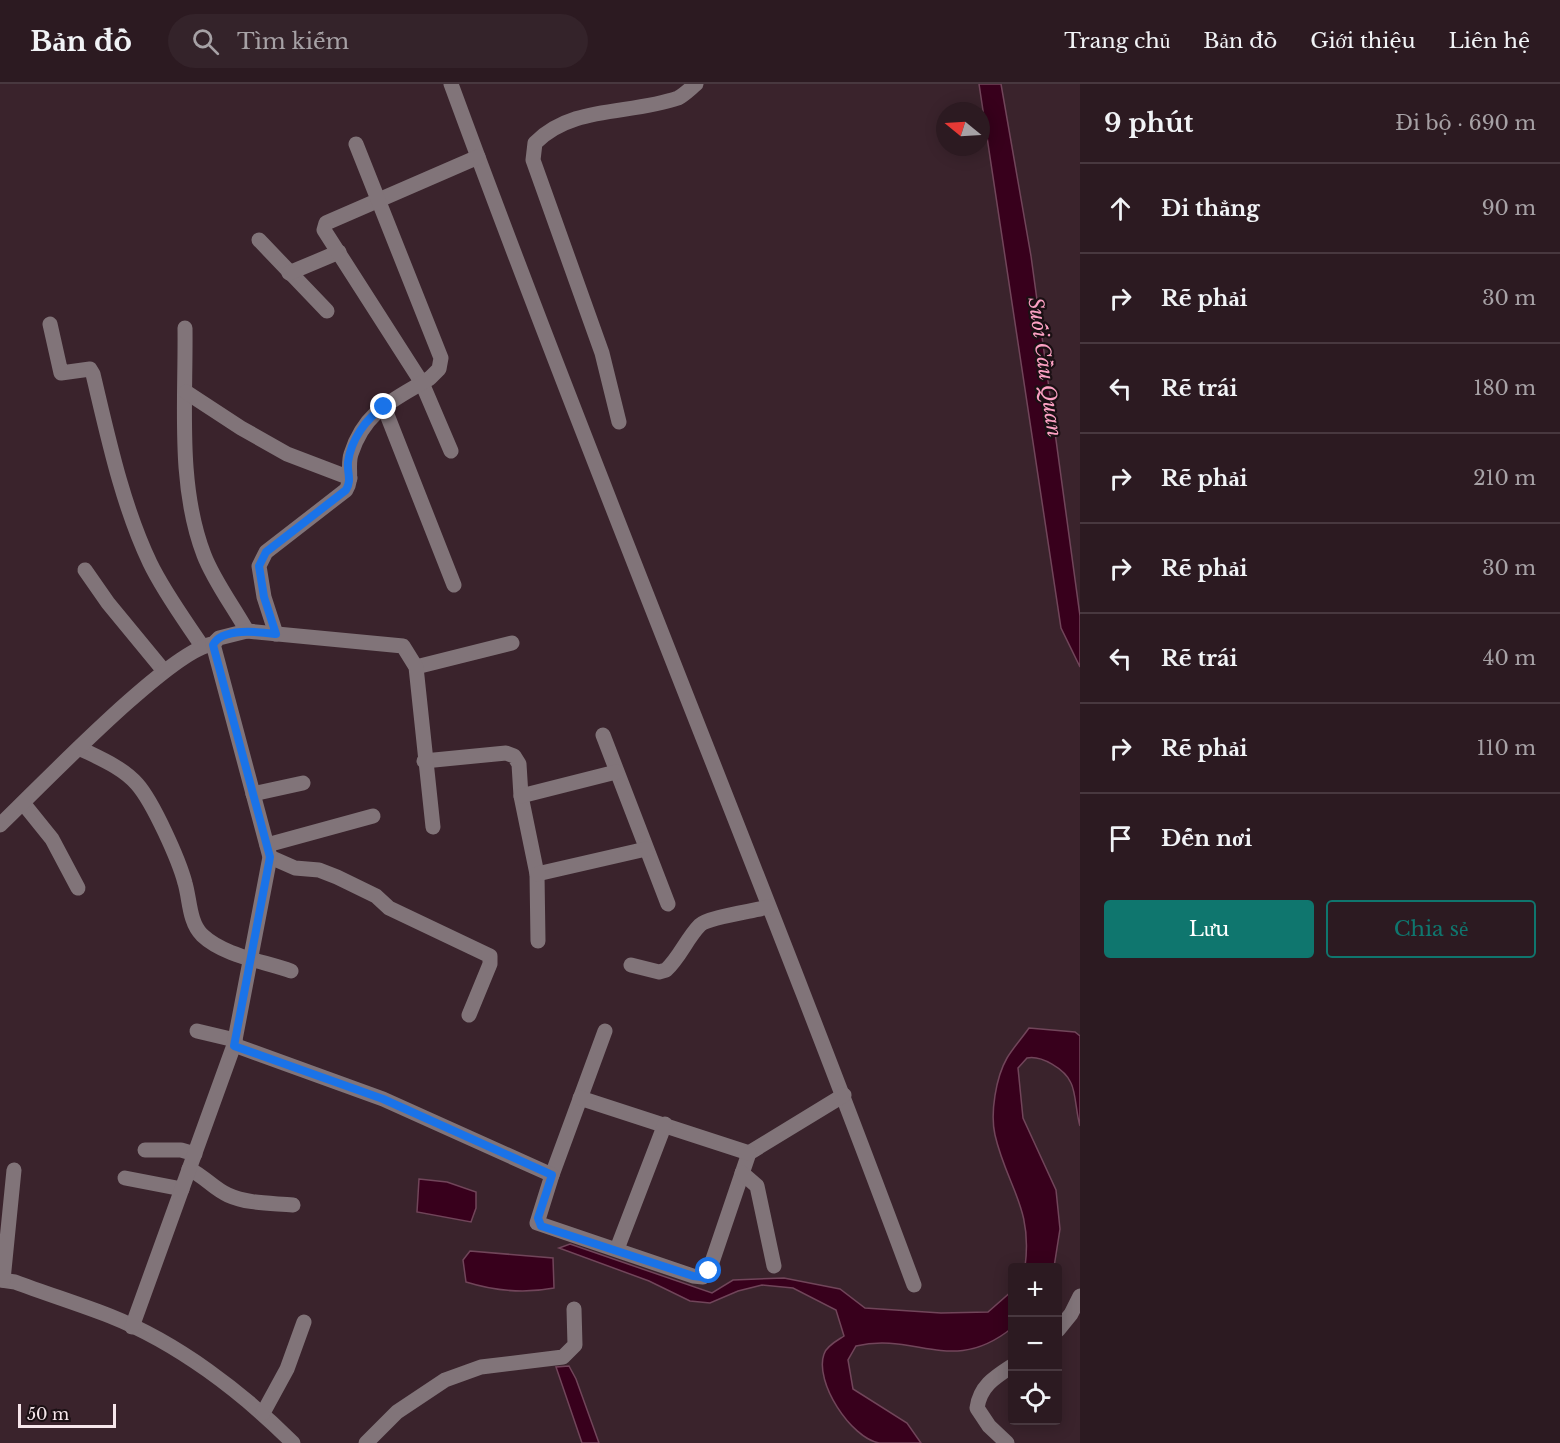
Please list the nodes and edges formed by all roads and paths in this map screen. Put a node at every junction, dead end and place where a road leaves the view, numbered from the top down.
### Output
1 (451, 84) edge
2 (696, 84) edge
3 (356, 144) dead end
4 (478, 157) junction
5 (379, 202) junction
6 (259, 240) dead end
7 (339, 252) junction
8 (289, 273) junction
9 (327, 311) dead end
10 (50, 324) dead end
11 (185, 328) dead end
12 (422, 383) junction
13 (186, 392) junction
14 (384, 407) junction
15 (619, 422) dead end
16 (451, 451) dead end
17 (350, 478) junction
18 (85, 570) dead end
19 (454, 585) dead end
20 (247, 631) junction
21 (276, 634) junction
22 (512, 642) dead end
23 (207, 645) junction
24 (416, 668) junction
25 (164, 672) junction
26 (603, 735) dead end
27 (79, 748) junction
28 (424, 761) junction
29 (616, 772) junction
30 (303, 783) dead end
31 (253, 794) junction
32 (521, 796) junction
33 (23, 803) junction
34 (373, 816) dead end
35 (0, 825) edge
36 (433, 827) dead end
37 (646, 849) junction
38 (269, 851) junction
39 (537, 874) junction
40 (78, 888) dead end
41 (668, 904) dead end
42 (768, 907) junction
43 (538, 940) dead end
44 (250, 957) junction
45 (631, 965) dead end
46 (291, 971) dead end
47 (469, 1015) dead end
48 (197, 1031) dead end
49 (605, 1031) dead end
50 (235, 1042) junction
51 (844, 1095) junction
52 (580, 1098) junction
53 (665, 1124) junction
54 (145, 1150) dead end
55 (749, 1153) junction
56 (195, 1154) junction
57 (189, 1169) junction
58 (14, 1170) dead end
59 (742, 1173) junction
60 (552, 1175) junction
61 (125, 1178) dead end
62 (182, 1189) junction
63 (293, 1205) dead end
64 (617, 1249) junction
65 (774, 1266) dead end
66 (2, 1280) edge
67 (914, 1285) dead end
68 (1080, 1296) edge
69 (574, 1309) dead end
70 (304, 1322) dead end
71 (1062, 1325) edge
72 (132, 1327) junction
73 (1008, 1369) edge
74 (263, 1413) junction
75 (293, 1443) edge
76 (366, 1443) edge
77 (1007, 1443) edge

1 - 4 street
2 - 15 street
3 - 5 street
4 - 5 street
4 - 42 street
5 - 7 street
5 - 12 street
6 - 8 street
7 - 8 street
7 - 12 street
8 - 9 street
10 - 23 street
11 - 13 street
12 - 14 street
12 - 16 street
13 - 17 street
13 - 20 street
14 - 17 street
14 - 19 street
17 - 21 street
18 - 25 street
20 - 21 street
20 - 23 street
21 - 24 street
22 - 24 street
23 - 25 street
23 - 31 street
24 - 28 street
25 - 27 street
26 - 29 street
27 - 33 street
27 - 44 street
28 - 32 street
28 - 36 street
29 - 32 street
29 - 37 street
30 - 31 street
31 - 38 street
32 - 39 street
33 - 35 street
33 - 40 street
34 - 38 street
37 - 39 street
37 - 41 street
38 - 44 street
38 - 47 street
39 - 43 street
42 - 45 street
42 - 51 street
44 - 46 street
44 - 50 street
48 - 50 street
49 - 52 street
50 - 56 street
50 - 60 street
51 - 55 street
51 - 67 street
52 - 53 street
52 - 60 street
53 - 55 street
53 - 64 street
54 - 56 street
55 - 59 street
56 - 57 street
57 - 62 street
57 - 63 street
58 - 66 street
59 - 64 street
59 - 65 street
60 - 64 street
61 - 62 street
62 - 72 street
66 - 72 street
68 - 71 street
69 - 76 street
70 - 74 street
72 - 74 street
73 - 77 street
74 - 75 street

